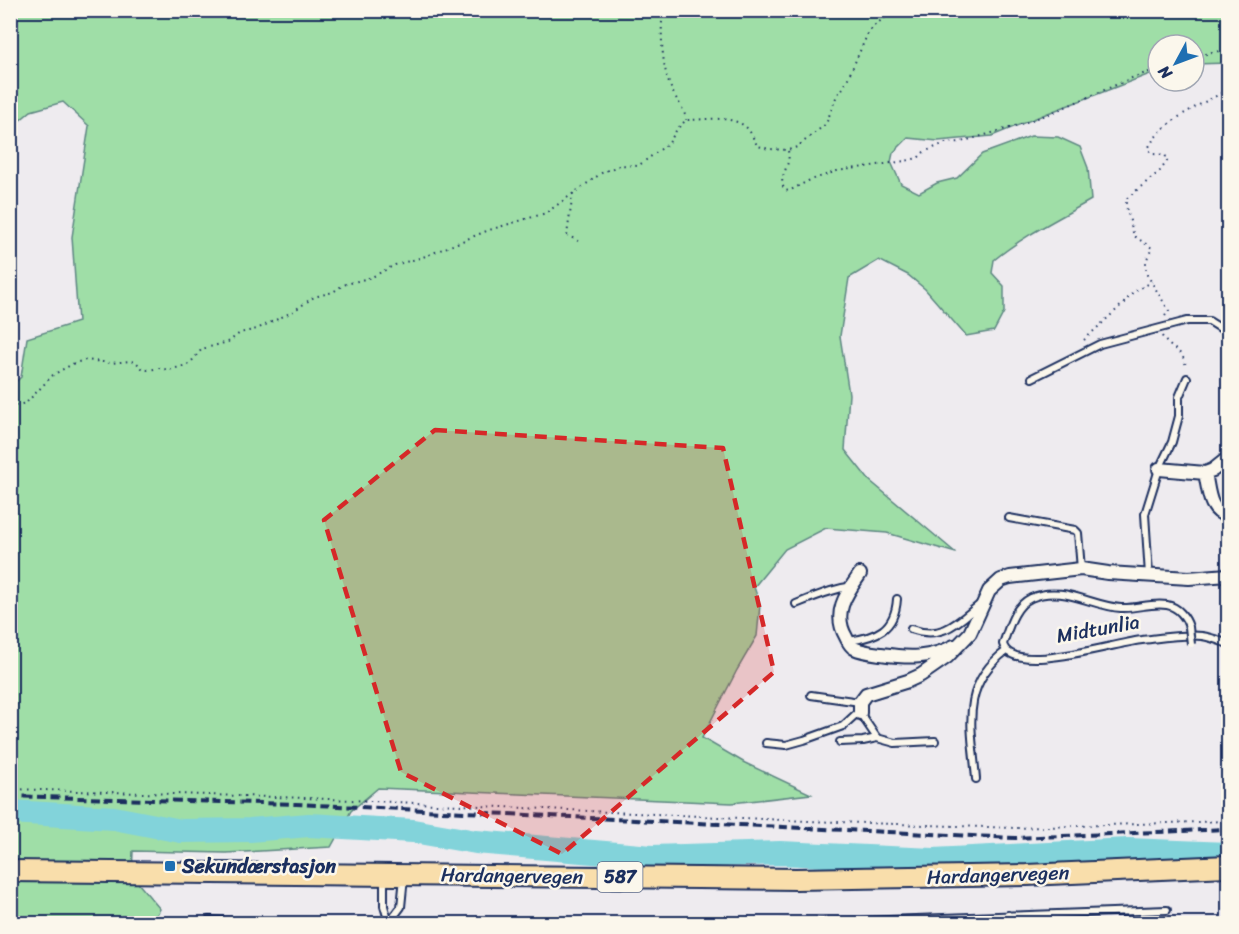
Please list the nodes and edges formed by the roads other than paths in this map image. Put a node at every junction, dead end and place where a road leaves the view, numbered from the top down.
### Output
1 (1228, 333) edge
2 (1032, 378) dead end
3 (1187, 378) dead end
4 (1228, 458) edge
5 (1159, 469) junction
6 (1205, 473) junction
7 (1228, 516) edge
8 (1010, 518) dead end
9 (1081, 568) junction
10 (860, 574) dead end
11 (1149, 575) junction
12 (1228, 575) edge
13 (851, 587) junction
14 (897, 599) dead end
15 (984, 601) junction
16 (796, 604) dead end
17 (911, 628) dead end
18 (848, 641) junction
19 (963, 642) junction
20 (1191, 644) dead end
21 (1228, 644) edge
22 (1006, 651) junction
23 (811, 695) dead end
24 (860, 708) junction
25 (877, 738) junction
26 (935, 741) dead end
27 (840, 742) dead end
28 (766, 743) dead end
29 (976, 779) dead end
30 (1228, 866) edge
31 (10, 872) edge
32 (404, 875) junction
33 (384, 876) junction
34 (1167, 910) dead end
35 (1008, 915) junction
36 (209, 920) dead end
37 (390, 923) edge
38 (790, 923) edge
39 (275, 924) edge
40 (310, 924) edge
41 (779, 924) edge
42 (1012, 924) edge

1 - 2 lane
3 - 5 lane
4 - 6 street
5 - 6 street
5 - 11 lane
6 - 7 street
8 - 9 lane
9 - 11 street
9 - 15 street
10 - 13 street
11 - 12 street
13 - 16 lane
13 - 18 street
14 - 18 lane
15 - 17 lane
15 - 19 street
18 - 19 street
19 - 24 street
20 - 22 lane, Midtunlia, bridge
21 - 22 lane, Midtunlia
22 - 29 lane
23 - 24 lane
24 - 25 lane
24 - 28 lane
25 - 26 lane
25 - 27 lane
30 - 32 main road, Hardangervegen / 587
31 - 33 main road, Hardangervegen / 587
32 - 33 main road, Hardangervegen / 587
32 - 37 lane
33 - 37 lane
34 - 35 lane
35 - 38 lane
35 - 42 lane, Hardangervegen
36 - 39 lane
37 - 40 lane
38 - 41 lane

